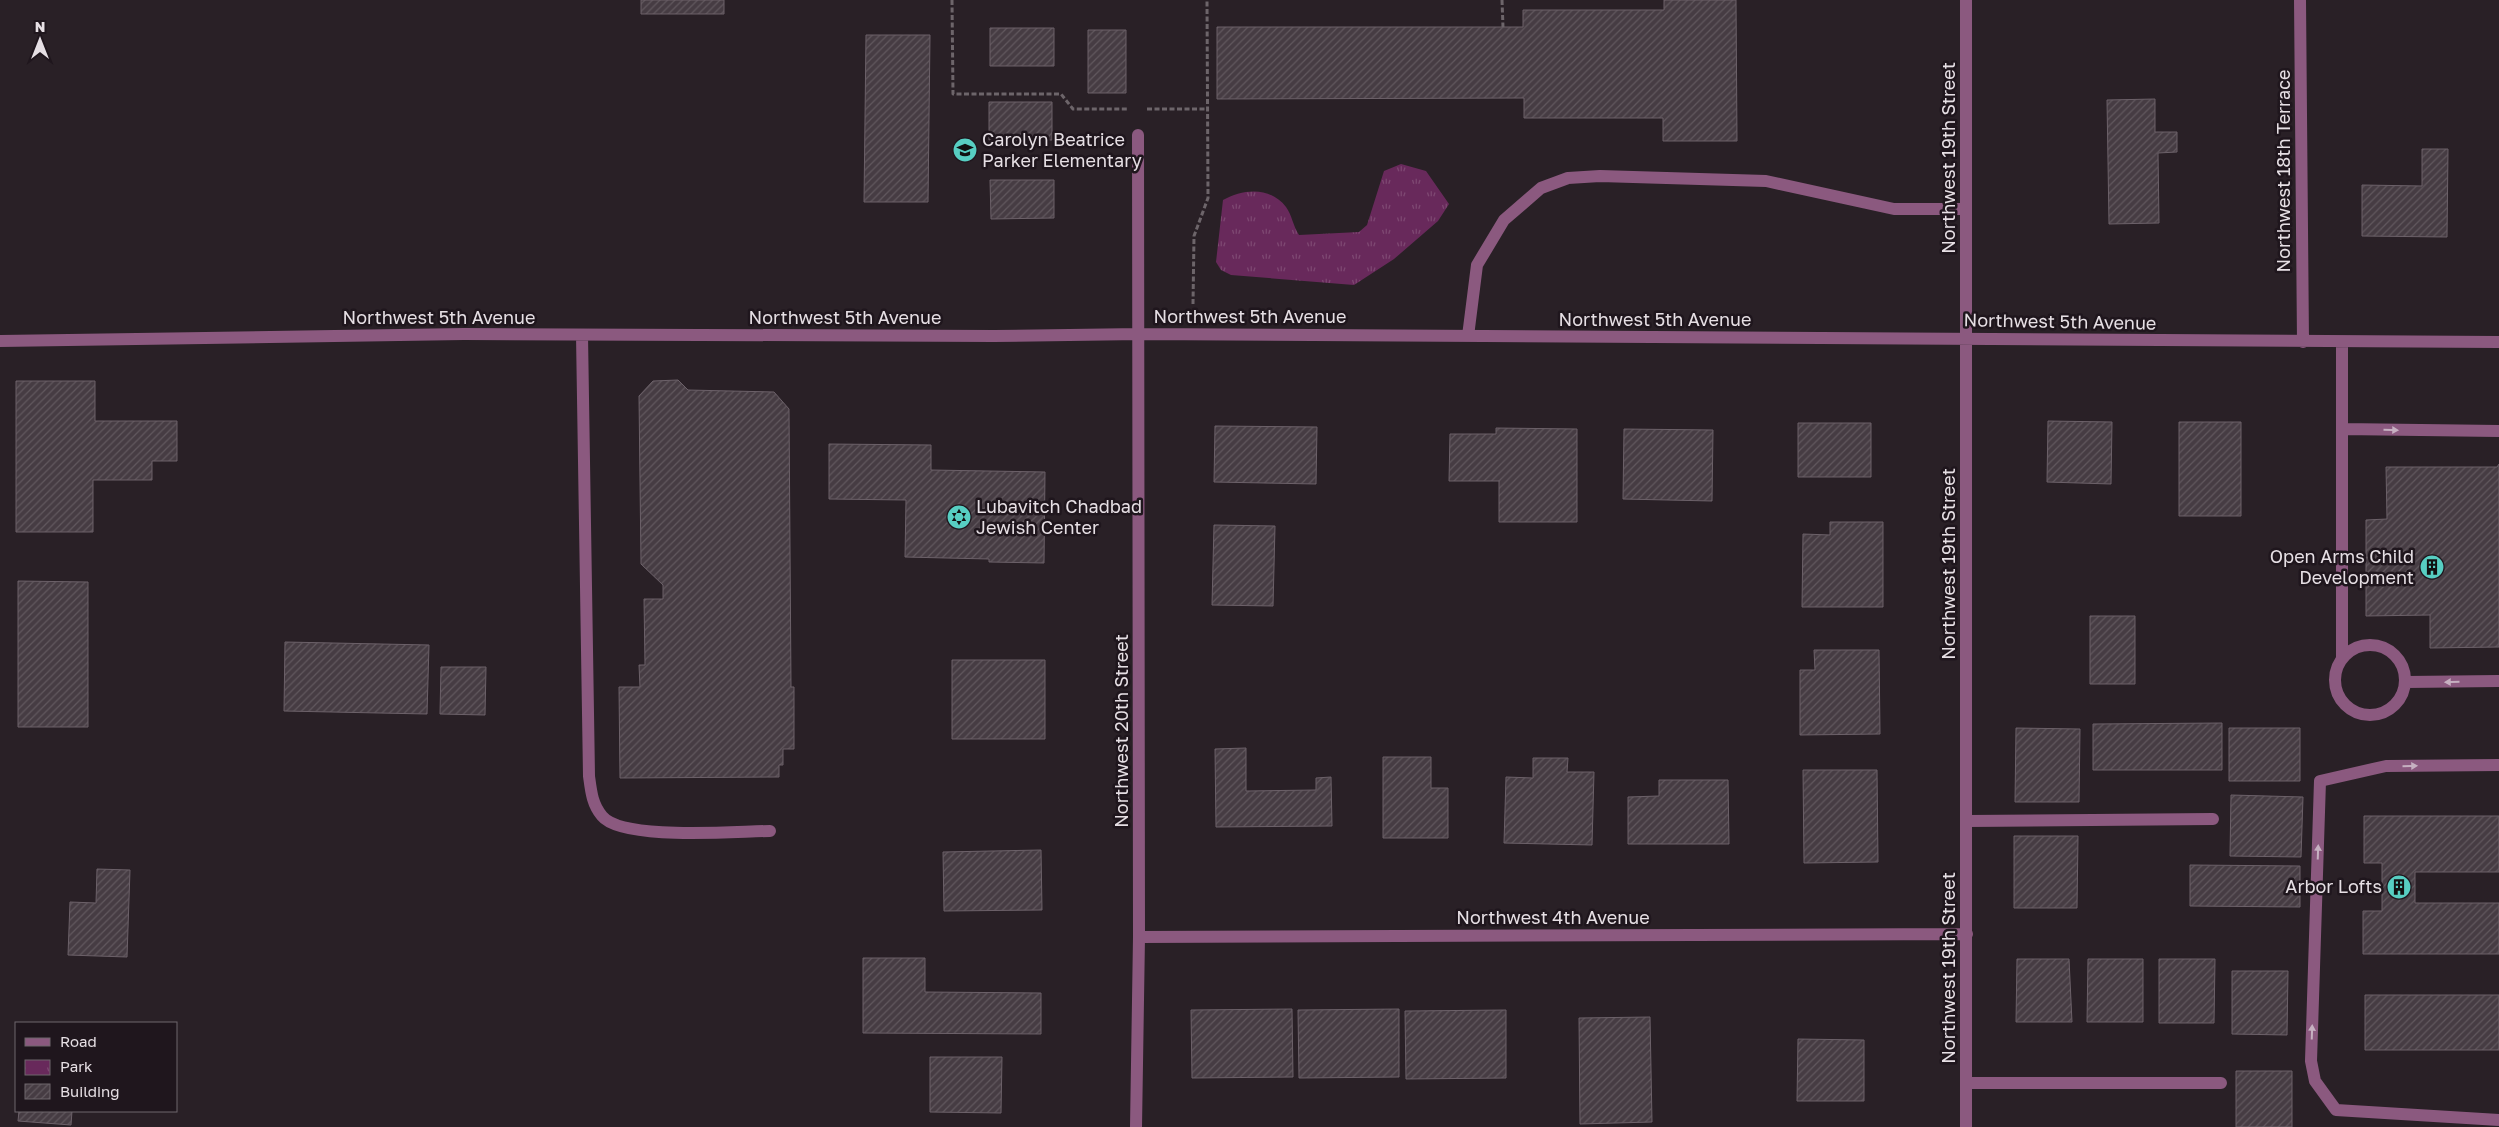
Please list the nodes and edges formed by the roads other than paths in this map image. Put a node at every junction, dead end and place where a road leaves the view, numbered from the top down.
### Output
1 (1966, 0) edge
2 (2300, 0) edge
3 (1138, 135) dead end
4 (1966, 209) junction
5 (1140, 334) junction
6 (582, 335) junction
7 (1468, 336) junction
8 (1966, 338) junction
9 (0, 341) edge
10 (2302, 342) junction
11 (2342, 342) junction
12 (2499, 342) edge
13 (2342, 429) junction
14 (2499, 431) edge
15 (2342, 658) junction
16 (2499, 681) edge
17 (2406, 682) junction
18 (2499, 764) edge
19 (2213, 819) dead end
20 (1967, 821) junction
21 (770, 831) dead end
22 (1967, 934) junction
23 (1139, 937) junction
24 (1966, 1082) junction
25 (2221, 1082) dead end
26 (2499, 1120) edge
27 (1136, 1127) edge
28 (1966, 1127) edge

1 - 4 street, Northwest 19th Street
2 - 10 street, Northwest 18th Terrace
3 - 5 street, Northwest 20th Street
4 - 7 street
4 - 8 street, Northwest 19th Street
5 - 6 street, Northwest 5th Avenue
5 - 7 street, Northwest 5th Avenue
5 - 23 street, Northwest 20th Street
6 - 9 street, Northwest 5th Avenue
6 - 21 street
7 - 8 street, Northwest 5th Avenue
8 - 10 street, Northwest 5th Avenue
8 - 20 street, Northwest 19th Street
10 - 11 street, Northwest 5th Avenue
11 - 12 street, Northwest 5th Avenue
11 - 13 street
13 -> 14 street
13 - 15 street
15 - 17 street
15 - 17 street
16 -> 17 street
26 -> 18 street
19 - 20 street
20 - 22 street, Northwest 19th Street
22 - 23 street, Northwest 4th Avenue
22 - 24 street, Northwest 19th Street
23 - 27 street, Northwest 20th Street
24 - 25 street
24 - 28 street, Northwest 19th Street

